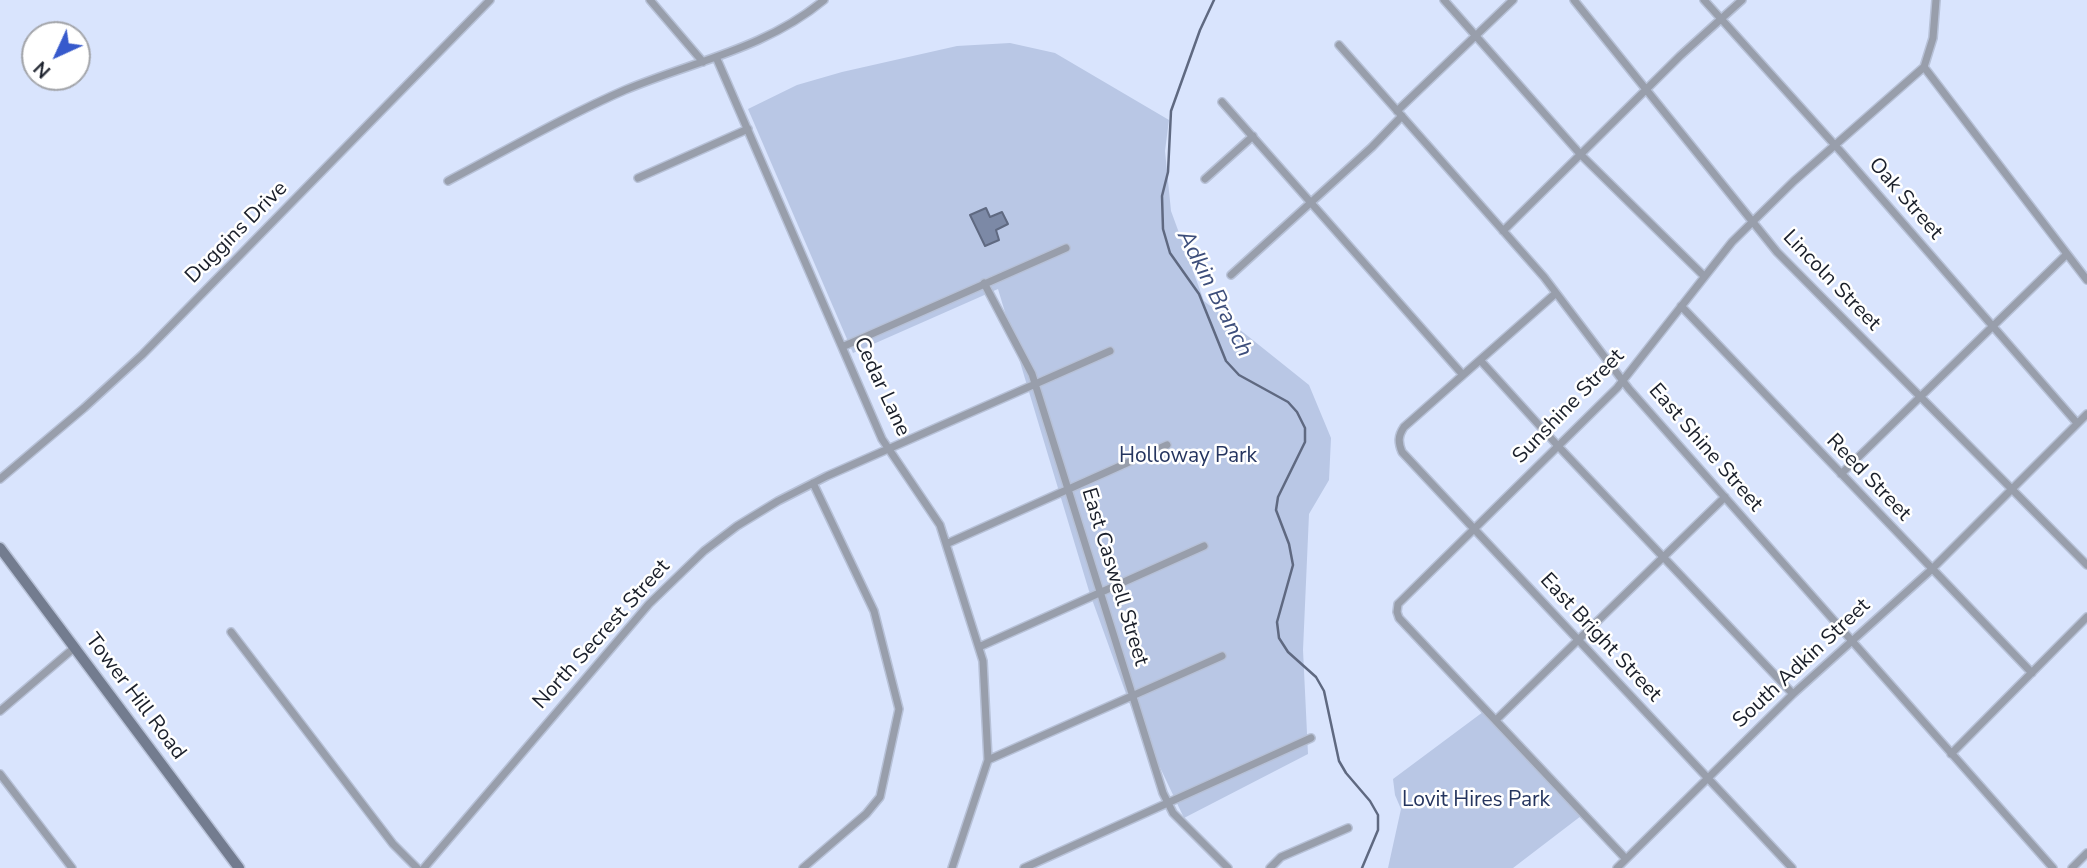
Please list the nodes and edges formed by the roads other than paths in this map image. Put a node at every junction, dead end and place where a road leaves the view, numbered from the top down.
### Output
1 (490, 0) edge
2 (650, 0) edge
3 (824, 0) edge
4 (1444, 0) edge
5 (1514, 0) edge
6 (1574, 0) edge
7 (1704, 0) edge
8 (1742, 0) edge
9 (1936, 0) edge
10 (1721, 18) junction
11 (1476, 36) junction
12 (1339, 45) dead end
13 (716, 57) junction
14 (703, 62) junction
15 (1924, 67) junction
16 (1647, 91) junction
17 (1222, 102) dead end
18 (1399, 113) junction
19 (748, 129) junction
20 (1254, 136) junction
21 (1835, 145) junction
22 (1581, 155) junction
23 (638, 178) dead end
24 (1205, 178) dead end
25 (448, 181) dead end
26 (1312, 203) junction
27 (1751, 222) junction
28 (1503, 231) junction
29 (1066, 248) dead end
30 (2067, 254) junction
31 (1231, 275) dead end
32 (1704, 276) junction
33 (2087, 280) edge
34 (984, 283) junction
35 (1556, 293) junction
36 (1681, 306) junction
37 (1992, 326) junction
38 (842, 347) junction
39 (1110, 351) dead end
40 (1480, 360) junction
41 (1463, 374) junction
42 (1623, 381) junction
43 (1035, 383) junction
44 (1922, 396) junction
45 (2087, 414) edge
46 (2077, 423) junction
47 (1167, 445) dead end
48 (1558, 446) junction
49 (889, 449) junction
50 (1841, 474) junction
51 (0, 479) edge
52 (813, 484) junction
53 (1069, 488) junction
54 (2012, 488) junction
55 (1725, 498) junction
56 (1473, 527) junction
57 (946, 544) junction
58 (1203, 546) dead end
59 (0, 548) edge
60 (1664, 558) junction
61 (2087, 565) edge
62 (1931, 569) junction
63 (1100, 592) junction
64 (2087, 617) edge
65 (231, 632) dead end
66 (1578, 640) junction
67 (1851, 640) junction
68 (74, 648) junction
69 (979, 648) junction
70 (1222, 656) dead end
71 (2032, 673) junction
72 (1793, 694) junction
73 (1133, 696) junction
74 (0, 711) edge
75 (1497, 719) junction
76 (1311, 738) dead end
77 (1951, 754) junction
78 (988, 760) junction
79 (0, 774) edge
80 (1707, 779) junction
81 (1168, 803) junction
82 (1348, 828) dead end
83 (2087, 853) edge
84 (1626, 859) junction
85 (72, 868) edge
86 (239, 868) edge
87 (417, 868) edge
88 (424, 868) edge
89 (803, 868) edge
90 (952, 868) edge
91 (1024, 868) edge
92 (1228, 868) edge
93 (1270, 868) edge
94 (1617, 868) edge
95 (1792, 868) edge
96 (2053, 868) edge
97 (2072, 868) edge

1 - 51 street, Duggins Drive
2 - 14 street
3 - 13 street
4 - 11 street
5 - 11 street
6 - 16 street, Lincoln Street
7 - 10 street, Oak Street
8 - 10 street
9 - 15 street
10 - 16 street
10 - 21 street, Oak Street
11 - 18 street
11 - 22 street
12 - 18 street, East Shine Street
13 - 14 street
13 - 19 street, Cedar Lane
14 - 25 street
15 - 21 street, Sunshine Street
15 - 30 street
16 - 22 street
16 - 27 street, Lincoln Street
17 - 20 street
18 - 26 street
18 - 28 street, East Shine Street
19 - 23 street
19 - 38 street, Cedar Lane
20 - 24 street
20 - 26 street
21 - 27 street, Sunshine Street
21 - 37 street, Oak Street
22 - 28 street
22 - 32 street
26 - 31 street
26 - 41 street
27 - 32 street, Sunshine Street
27 - 44 street, Lincoln Street
28 - 35 street, East Shine Street
29 - 34 street
30 - 33 street
30 - 37 street
32 - 36 street, Sunshine Street
34 - 38 street
34 - 43 street, East Caswell Street
35 - 40 street
35 - 42 street, East Shine Street
36 - 42 street, Sunshine Street
36 - 50 street, Reed Street
37 - 44 street
37 - 46 street, Oak Street
38 - 49 street, Cedar Lane
39 - 43 street, North Secrest Street
40 - 41 street
40 - 48 street
41 - 56 street, East Bright Street
42 - 48 street, Sunshine Street
42 - 55 street, East Shine Street
43 - 49 street, North Secrest Street
43 - 53 street, East Caswell Street
44 - 50 street
44 - 54 street, Lincoln Street
45 - 46 street, South Adkin Street
46 - 54 street, South Adkin Street
47 - 53 street
48 - 56 street, Sunshine Street
48 - 60 street
49 - 52 street, North Secrest Street
49 - 57 street, Cedar Lane
50 - 62 street, Reed Street
52 - 88 street, North Secrest Street
52 - 89 street
53 - 57 street
53 - 63 street, East Caswell Street
54 - 61 street, Lincoln Street
54 - 62 street, South Adkin Street
55 - 60 street
55 - 67 street, East Shine Street
56 - 66 street, East Bright Street
56 - 75 street, Sunshine Street
57 - 69 street, Cedar Lane
58 - 63 street
59 - 68 street, Tower Hill Road
60 - 66 street
60 - 72 street
62 - 67 street, South Adkin Street
62 - 71 street, Reed Street
63 - 69 street
63 - 73 street, East Caswell Street
64 - 71 street
65 - 87 street
66 - 75 street
66 - 80 street, East Bright Street
67 - 72 street, South Adkin Street
67 - 77 street, East Shine Street
68 - 74 street
68 - 86 street, Tower Hill Road
69 - 78 street, Cedar Lane
70 - 73 street
71 - 77 street
72 - 80 street, South Adkin Street
73 - 78 street
73 - 81 street, East Caswell Street
75 - 84 street
76 - 81 street
77 - 96 street, East Shine Street
78 - 90 street, Cedar Lane
79 - 85 street
80 - 84 street, South Adkin Street
80 - 95 street, East Bright Street
81 - 91 street
81 - 92 street, East Caswell Street
82 - 93 street
83 - 97 street
84 - 94 street, South Adkin Street

